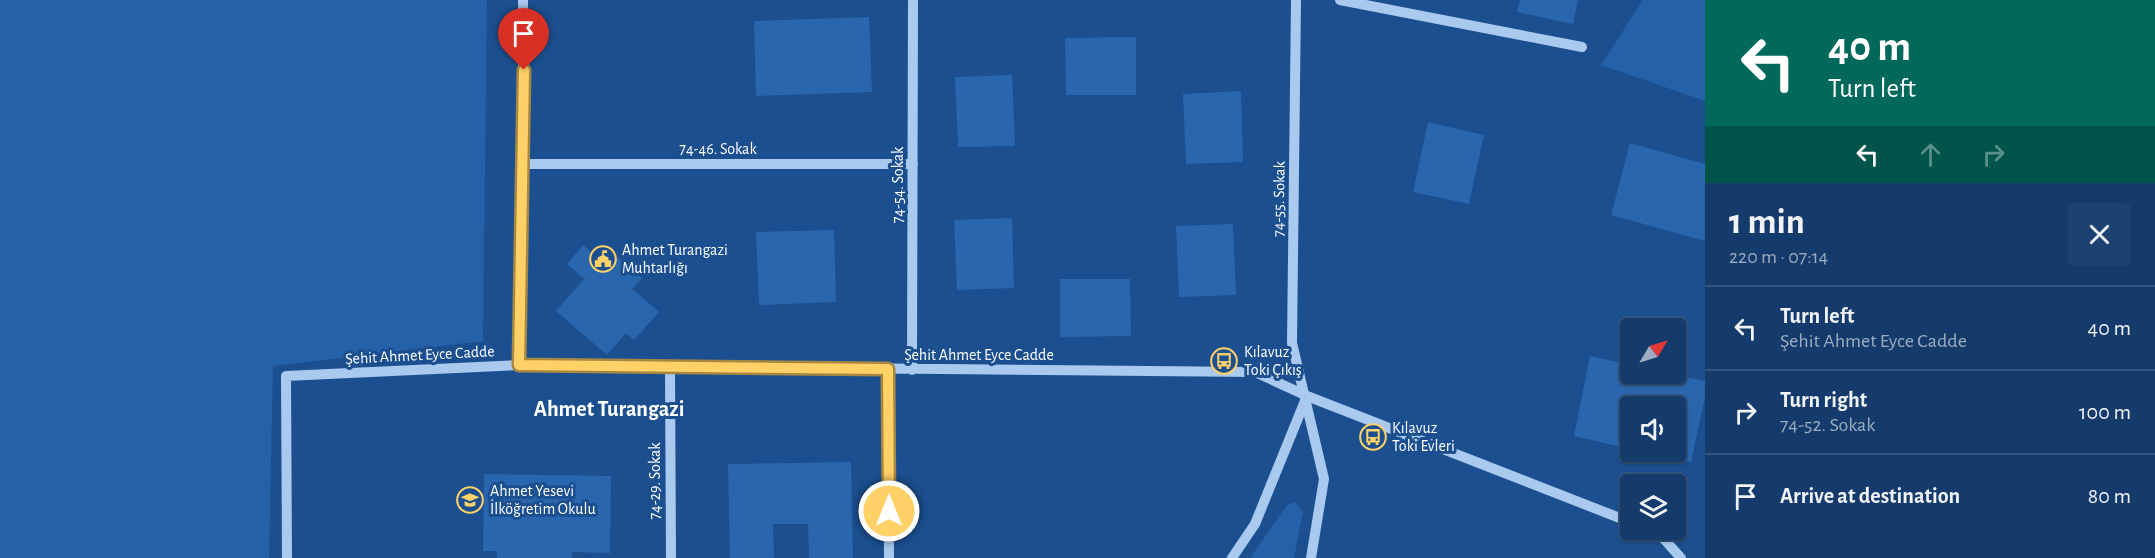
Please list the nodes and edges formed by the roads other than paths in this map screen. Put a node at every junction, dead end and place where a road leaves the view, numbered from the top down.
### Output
1 (524, 0) edge
2 (914, 0) edge
3 (1296, 0) edge
4 (1340, 0) edge
5 (1582, 47) dead end
6 (524, 164) junction
7 (913, 164) junction
8 (519, 365) junction
9 (670, 367) junction
10 (888, 369) junction
11 (912, 370) junction
12 (1307, 396) junction
13 (1620, 518) edge
14 (1665, 540) edge
15 (287, 558) edge
16 (671, 558) edge
17 (890, 558) edge
18 (1232, 558) edge
19 (1311, 558) edge
20 (1681, 558) edge

1 - 6 street
2 - 7 street, 74-54. Sokak
3 - 12 street, 74-55. Sokak
4 - 5 street
6 - 7 street, 74-46. Sokak
6 - 8 street
7 - 11 street, 74-54. Sokak
8 - 9 street, Şehit Ahmet Eyce Cadde
8 - 15 street, Şehit Ahmet Eyce Cadde
9 - 10 street, Şehit Ahmet Eyce Cadde
9 - 16 street, 74-29. Sokak
10 - 11 street, Şehit Ahmet Eyce Cadde
10 - 17 street
11 - 12 street, Şehit Ahmet Eyce Cadde
12 - 13 street, Şehit Ahmet Eyce Cadde
12 - 18 street
12 - 19 street, 74-55. Sokak
14 - 20 street

